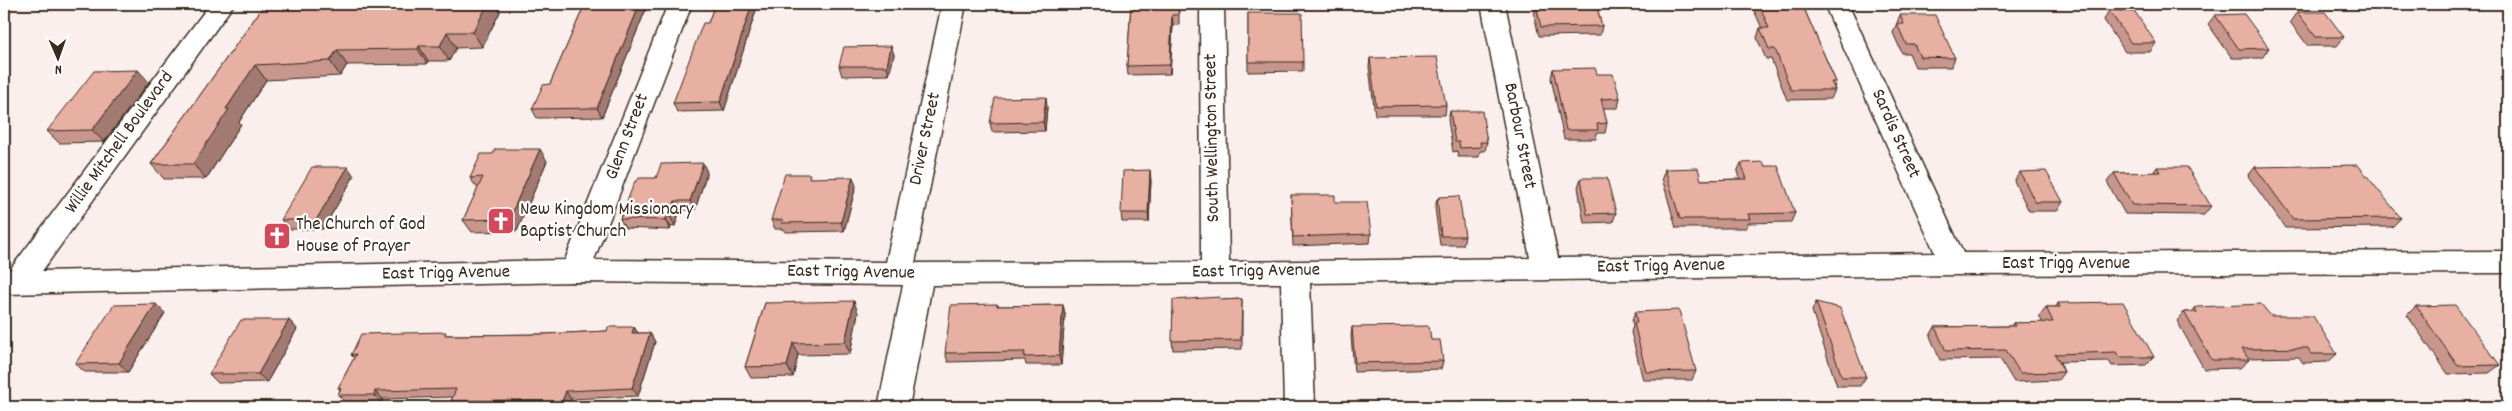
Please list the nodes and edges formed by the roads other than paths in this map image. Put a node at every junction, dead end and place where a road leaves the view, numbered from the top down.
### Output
1 (222, 4) edge
2 (680, 4) edge
3 (954, 4) edge
4 (1212, 4) edge
5 (1493, 4) edge
6 (1836, 4) edge
7 (2508, 262) edge
8 (1954, 264) junction
9 (1546, 268) junction
10 (575, 271) junction
11 (1295, 272) junction
12 (1215, 273) junction
13 (909, 274) junction
14 (11, 283) edge
15 (894, 407) edge
16 (1300, 407) edge

1 - 14 street, Willie Mitchell Boulevard
2 - 10 street, Glenn Street
3 - 13 street, Driver Street
4 - 12 street, South Wellington Street
5 - 9 street, Barbour Street
6 - 8 street, Sardis Street
7 - 8 street, East Trigg Avenue
8 - 9 street, East Trigg Avenue
9 - 11 street, East Trigg Avenue
10 - 13 street, East Trigg Avenue
10 - 14 street, East Trigg Avenue
11 - 12 street, East Trigg Avenue
11 - 16 street
12 - 13 street, East Trigg Avenue
13 - 15 street, Driver Street

